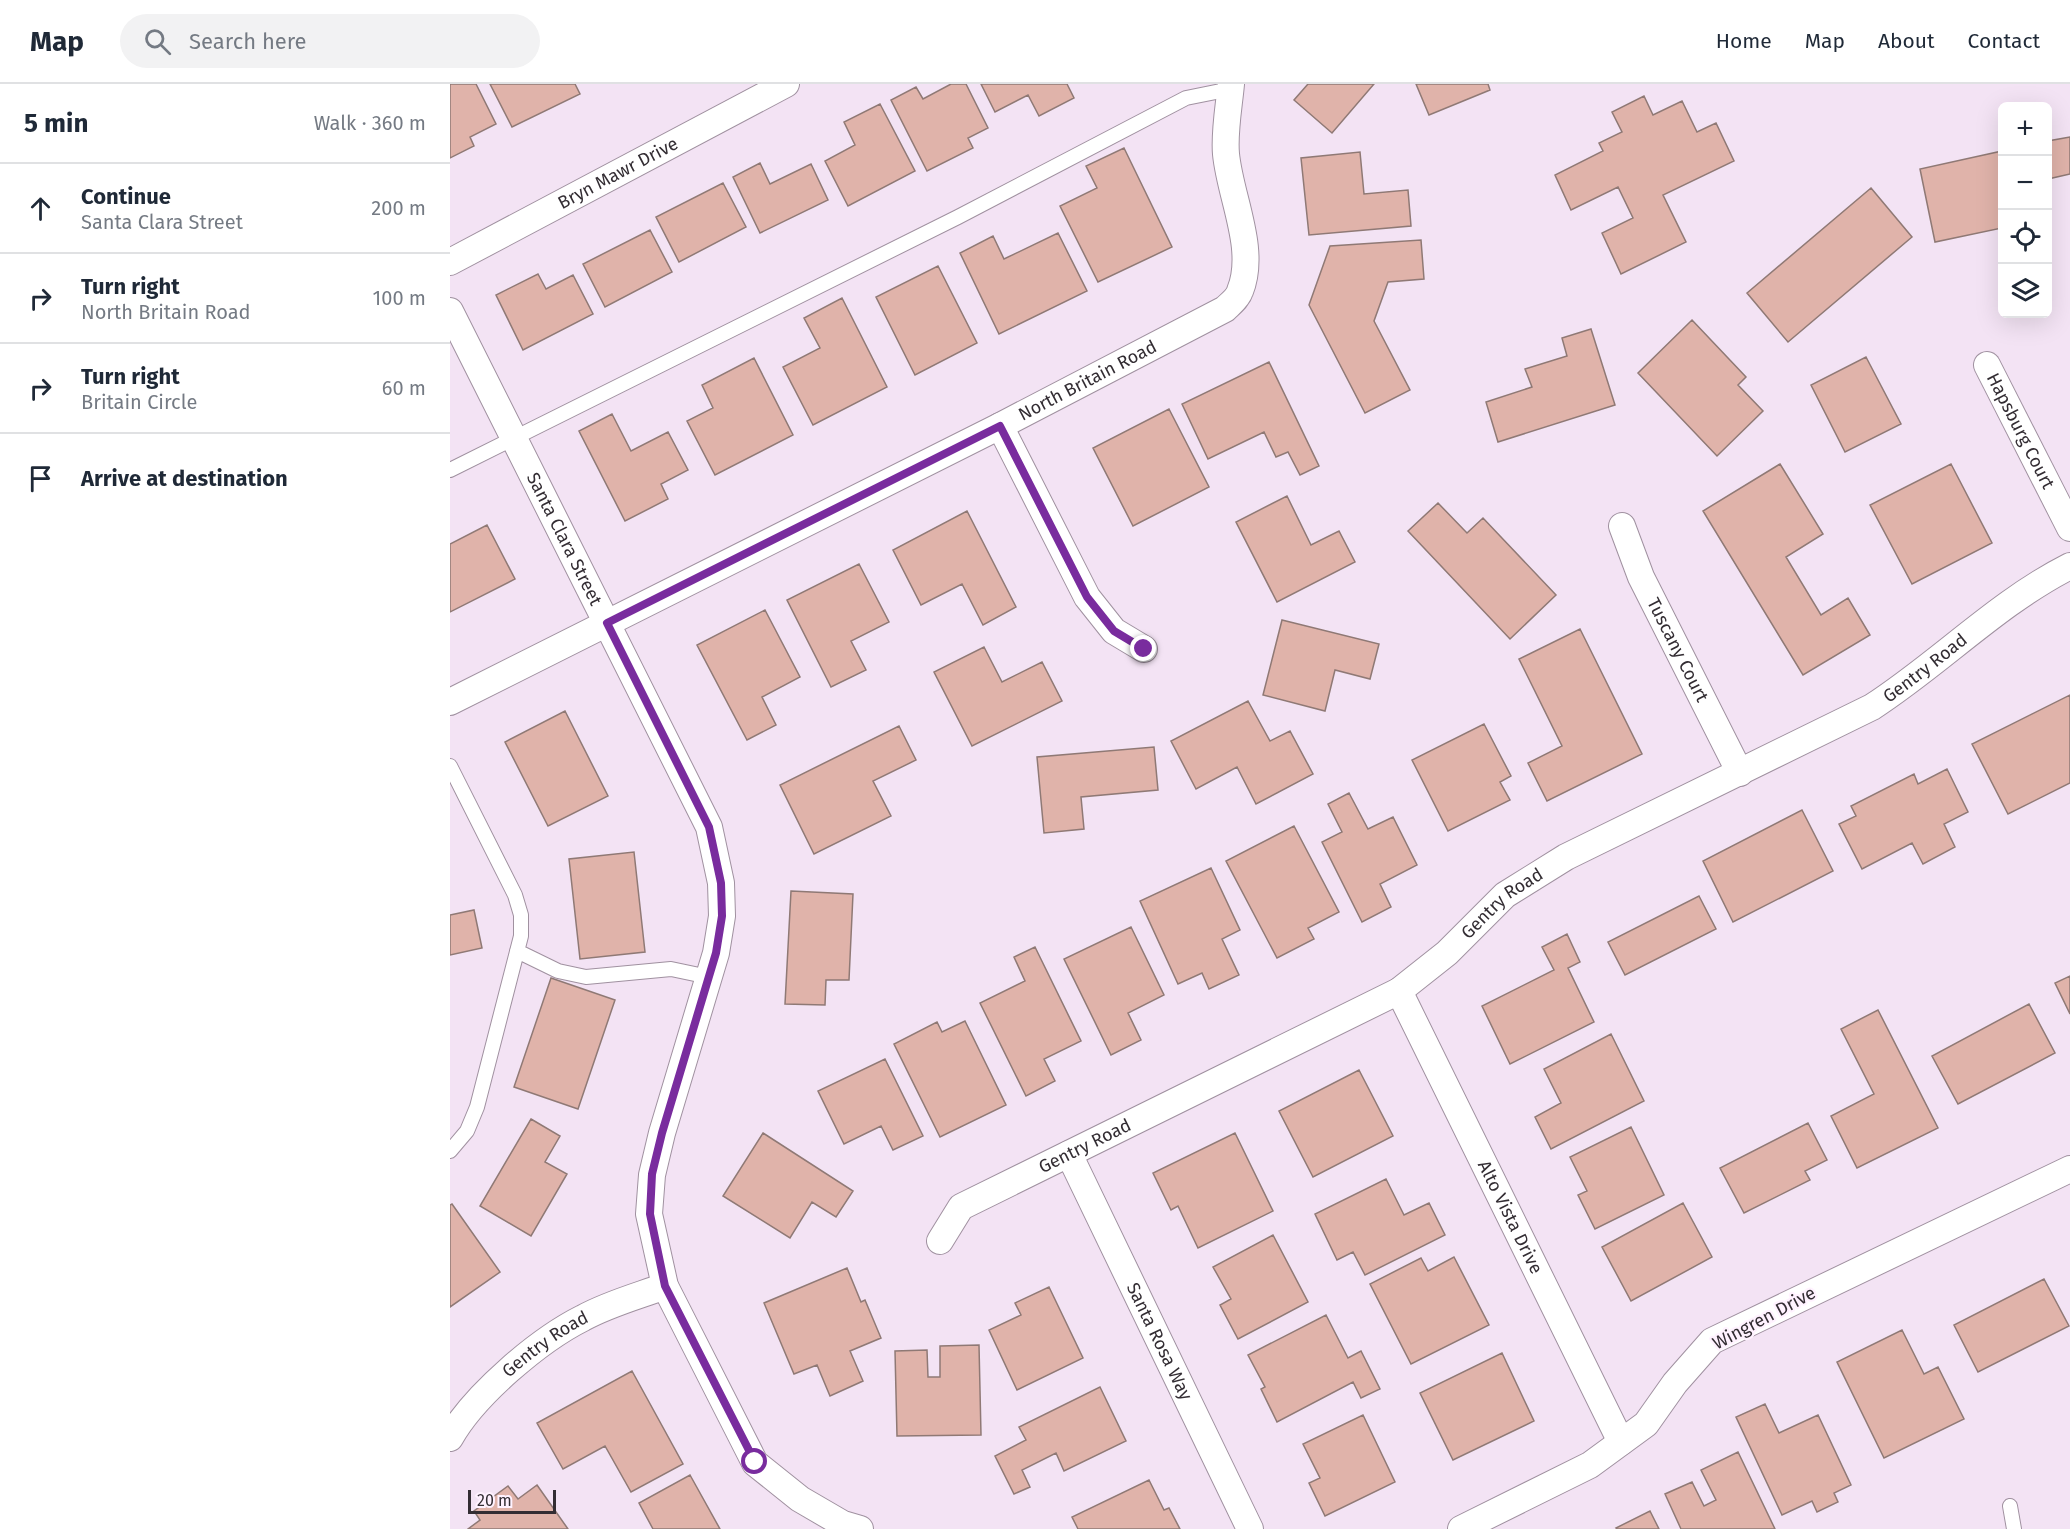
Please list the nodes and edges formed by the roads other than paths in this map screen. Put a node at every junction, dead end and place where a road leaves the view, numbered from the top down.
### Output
1 (786, 84) edge
2 (1231, 86) edge
3 (450, 262) edge
4 (450, 311) edge
5 (1987, 365) dead end
6 (1000, 426) junction
7 (514, 438) junction
8 (450, 470) edge
9 (1622, 526) dead end
10 (2070, 528) edge
11 (2070, 566) edge
12 (607, 623) junction
13 (1144, 649) dead end
14 (450, 702) edge
15 (450, 766) edge
16 (1740, 773) junction
17 (517, 951) junction
18 (709, 977) junction
19 (1399, 991) junction
20 (450, 1151) edge
21 (1069, 1154) junction
22 (2070, 1169) edge
23 (940, 1241) dead end
24 (665, 1286) junction
25 (450, 1438) edge
26 (1622, 1442) junction
27 (2010, 1506) dead end
28 (860, 1529) edge
29 (1250, 1529) edge
30 (1461, 1529) edge
31 (2014, 1529) edge

1 - 3 street, Bryn Mawr Drive
2 - 6 street, North Britain Road
2 - 7 lane
4 - 7 street, Santa Clara Street
5 - 10 street, Hapsburg Court
6 - 12 street, North Britain Road
6 - 13 street
7 - 8 lane
7 - 12 street, Santa Clara Street
9 - 16 street, Tuscany Court
11 - 16 street, Gentry Road
12 - 14 street, North Britain Road
12 - 18 street, Santa Clara Street
15 - 17 lane
16 - 19 street, Gentry Road
17 - 18 lane
17 - 20 lane
18 - 24 street, Santa Clara Street
19 - 21 street, Gentry Road
19 - 26 street, Alto Vista Drive
21 - 23 street, Gentry Road
21 - 29 street, Santa Rosa Way
22 - 26 street, Wingren Drive
24 - 25 street, Gentry Road
24 - 28 street, Santa Clara Street
26 - 30 street, Wingren Drive
27 - 31 lane

